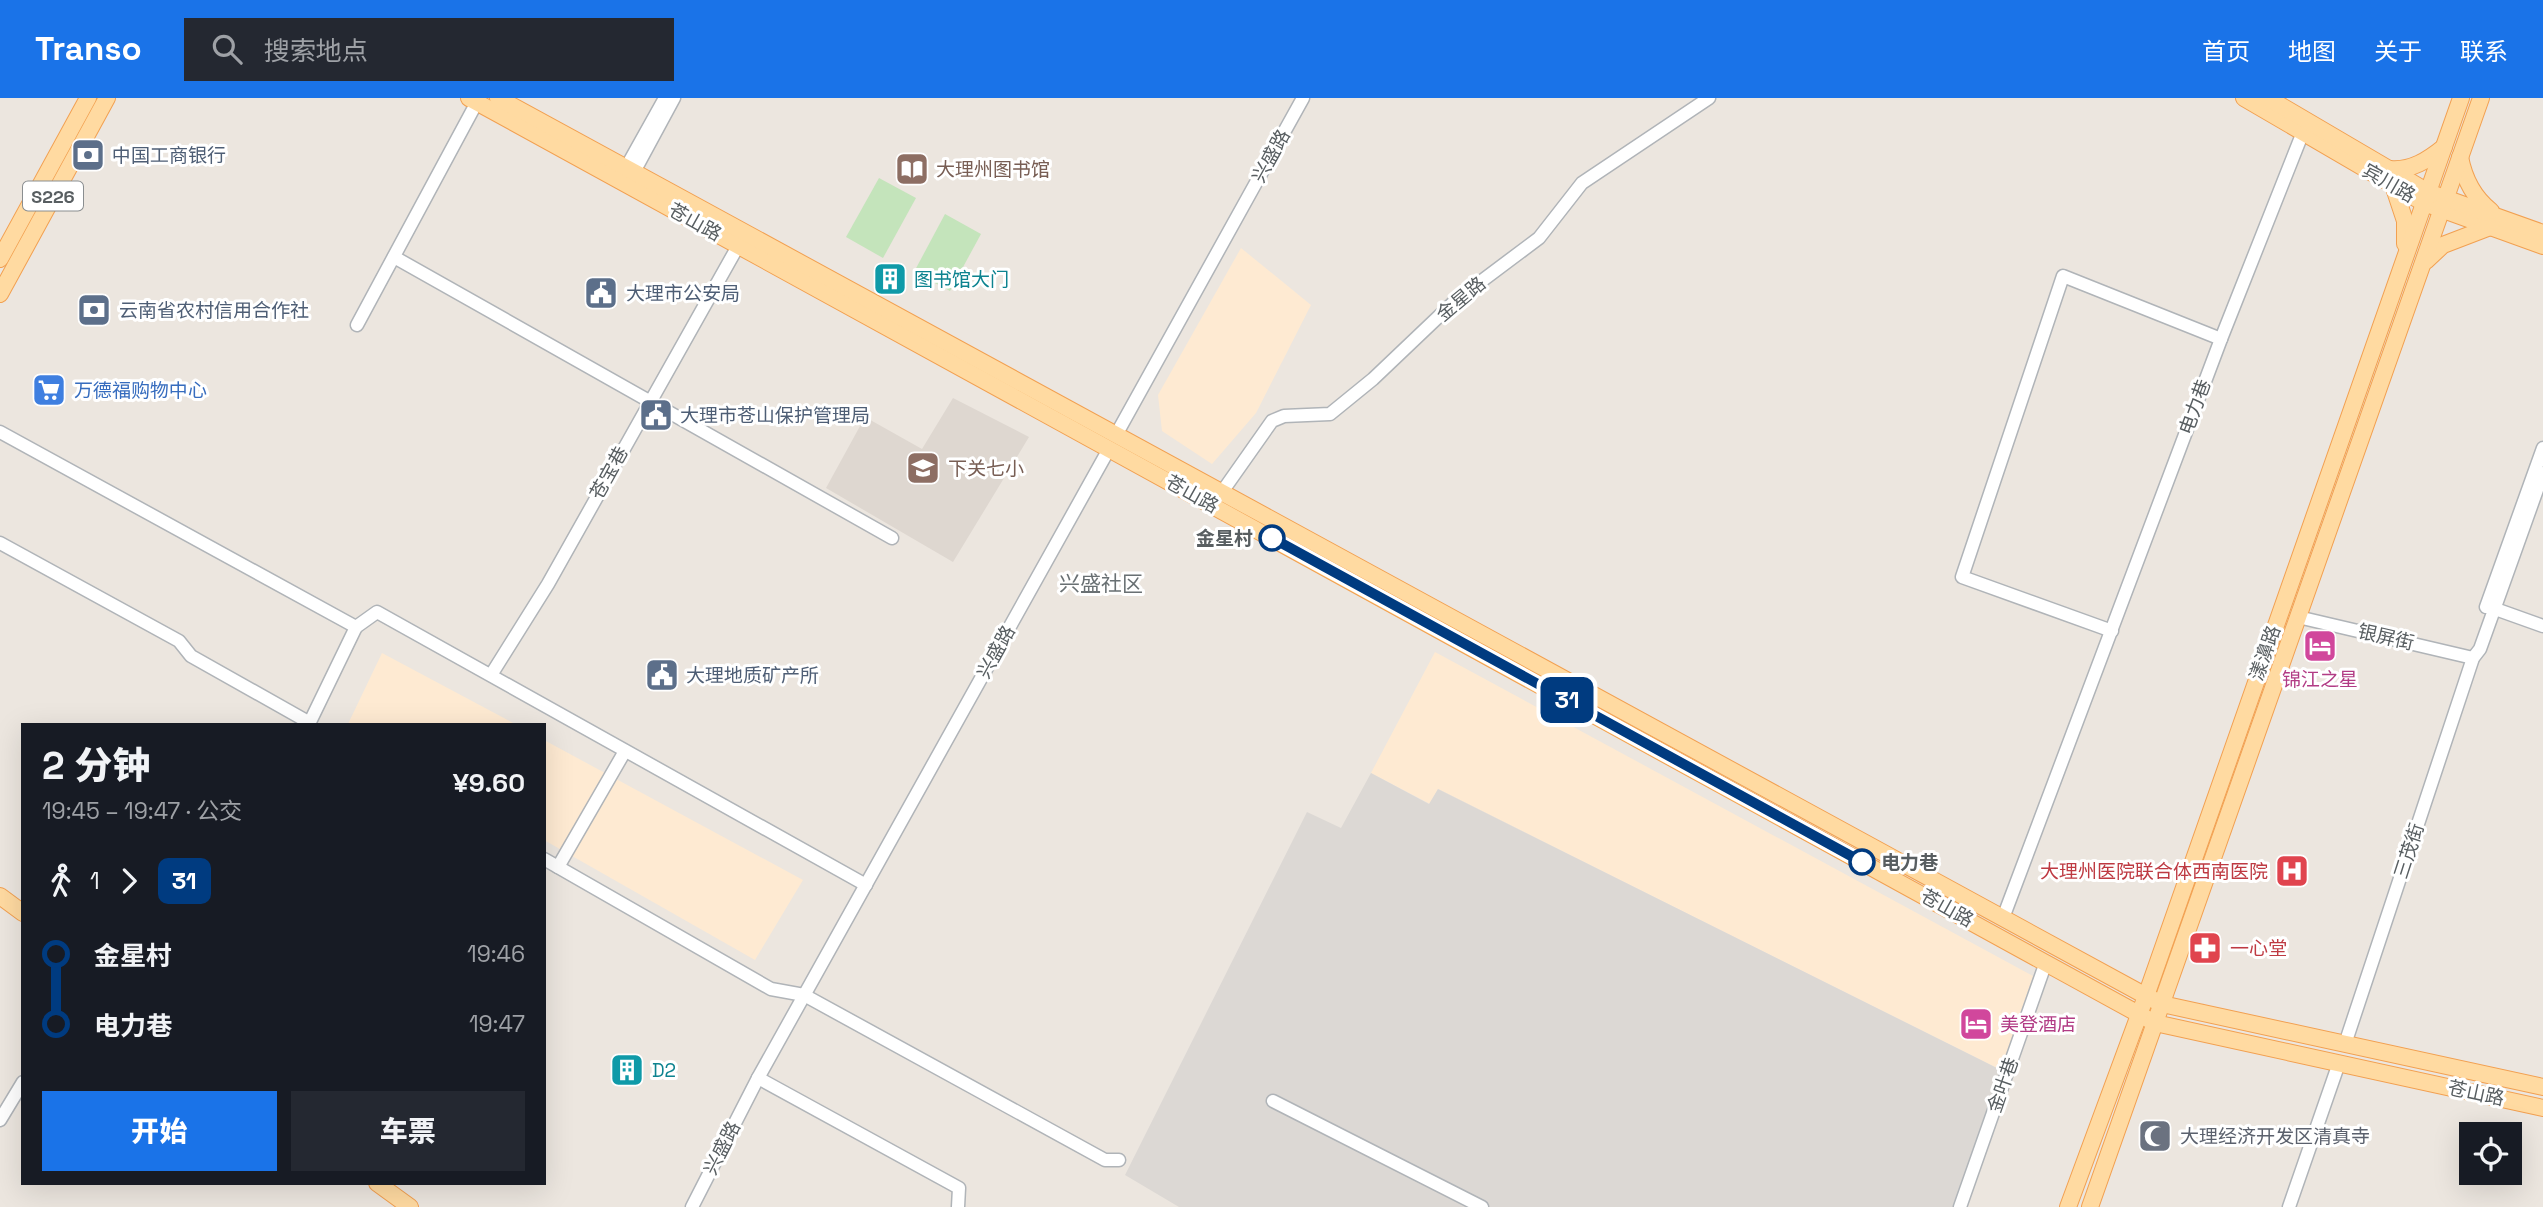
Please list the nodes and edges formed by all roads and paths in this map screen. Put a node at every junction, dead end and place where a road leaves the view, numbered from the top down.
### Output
1 (88, 98) edge
2 (107, 98) edge
3 (498, 98) edge
4 (665, 98) edge
5 (674, 98) edge
6 (1303, 98) edge
7 (1709, 98) edge
8 (2244, 98) edge
9 (2268, 98) edge
10 (2461, 98) edge
11 (2481, 98) edge
12 (473, 100) edge
13 (2303, 132) junction
14 (2444, 147) junction
15 (2460, 157) junction
16 (2389, 169) junction
17 (630, 170) junction
18 (2393, 185) junction
19 (2426, 198) junction
20 (2444, 204) junction
21 (2495, 222) junction
22 (2543, 233) edge
23 (742, 239) junction
24 (2543, 246) edge
25 (2406, 256) junction
26 (394, 257) junction
27 (0, 259) edge
28 (2420, 268) junction
29 (0, 294) edge
30 (357, 325) dead end
31 (2221, 339) junction
32 (649, 399) junction
33 (0, 432) edge
34 (1113, 442) junction
35 (2543, 448) edge
36 (2543, 473) edge
37 (1222, 492) junction
38 (892, 538) dead end
39 (0, 542) edge
40 (2490, 608) junction
41 (2298, 617) junction
42 (2543, 626) edge
43 (356, 627) junction
44 (2112, 631) junction
45 (2473, 658) junction
46 (491, 676) junction
47 (308, 723) edge
48 (310, 723) edge
49 (625, 751) junction
50 (546, 860) edge
51 (558, 867) junction
52 (866, 885) junction
53 (0, 895) edge
54 (0, 906) edge
55 (21, 911) edge
56 (2003, 918) junction
57 (21, 922) edge
58 (2046, 962) junction
59 (804, 995) junction
60 (2146, 996) junction
61 (2162, 1004) junction
62 (2139, 1013) junction
63 (2155, 1023) junction
64 (2345, 1044) junction
65 (2339, 1063) junction
66 (758, 1078) junction
67 (21, 1085) edge
68 (2543, 1087) edge
69 (0, 1090) edge
70 (13, 1098) junction
71 (1273, 1101) dead end
72 (2543, 1108) edge
73 (0, 1121) edge
74 (1119, 1160) dead end
75 (364, 1185) edge
76 (380, 1185) edge
77 (393, 1207) edge
78 (410, 1207) edge
79 (692, 1207) edge
80 (958, 1207) edge
81 (1482, 1207) edge
82 (1959, 1207) edge
83 (2068, 1207) edge
84 (2090, 1207) edge
85 (2289, 1207) edge

1 - 27 main road, S226
2 - 29 main road, S226
3 - 17 main road, 苍山路
4 - 17 street
5 - 17 street
6 - 34 street, 兴盛路
7 - 37 street, 金星路
8 - 13 main road, 宾川路
9 - 16 main road, 宾川路
10 - 14 main road, 漾濞路
11 - 15 main road, 漾濞路
12 - 23 main road, 苍山路
12 - 26 street
13 - 18 main road, 宾川路
13 - 31 street, 电力巷
14 - 16 main road
14 - 19 main road, 漾濞路
15 - 20 main road, 漾濞路
15 - 21 main road
16 - 19 main road, 宾川路
17 - 23 main road, 苍山路
18 - 19 main road, 宾川路
18 - 25 main road
19 - 20 main road, 宾川路
19 - 25 main road, 漾濞路
20 - 21 main road, 宾川路
20 - 28 main road, 漾濞路
21 - 22 main road, 宾川路
21 - 24 main road, 宾川路
21 - 28 main road
23 - 32 street, 苍宝巷
23 - 34 main road, 苍山路
25 - 60 main road, 漾濞路
26 - 30 street
26 - 32 street
28 - 41 main road, 漾濞路
31 - 44 street, 电力巷
31 - 44 street
32 - 38 street
32 - 46 street, 苍宝巷
33 - 43 street
34 - 37 main road, 苍山路
34 - 52 street, 兴盛路
34 - 58 main road, 苍山路
35 - 40 street, 三茂街
36 - 40 street, 三茂街
37 - 56 main road, 苍山路
39 - 47 street
40 - 42 street
40 - 45 street, 三茂街
41 - 45 street, 银屏街
41 - 61 main road, 漾濞路
43 - 46 street
43 - 48 street
44 - 56 street, 电力巷
45 - 64 street, 三茂街
46 - 49 street
49 - 51 street
49 - 52 street
50 - 51 street
51 - 59 street
52 - 59 street, 兴盛路
53 - 55 main road
54 - 57 main road
56 - 60 main road, 苍山路
58 - 62 main road, 苍山路
58 - 82 street, 金叶巷
59 - 66 street, 兴盛路
59 - 74 street
60 - 61 main road, 苍山路
60 - 62 main road, 漾濞路
61 - 63 main road, 漾濞路
61 - 64 main road, 苍山路
62 - 63 main road, 苍山路
62 - 83 main road, 漾濞路
63 - 65 main road, 苍山路
63 - 84 main road, 漾濞路
64 - 68 main road, 苍山路
65 - 72 main road, 苍山路
65 - 85 street
66 - 79 street, 兴盛路
66 - 80 street
67 - 70 street
69 - 70 street
70 - 73 street
71 - 81 street
75 - 77 main road
76 - 78 main road

